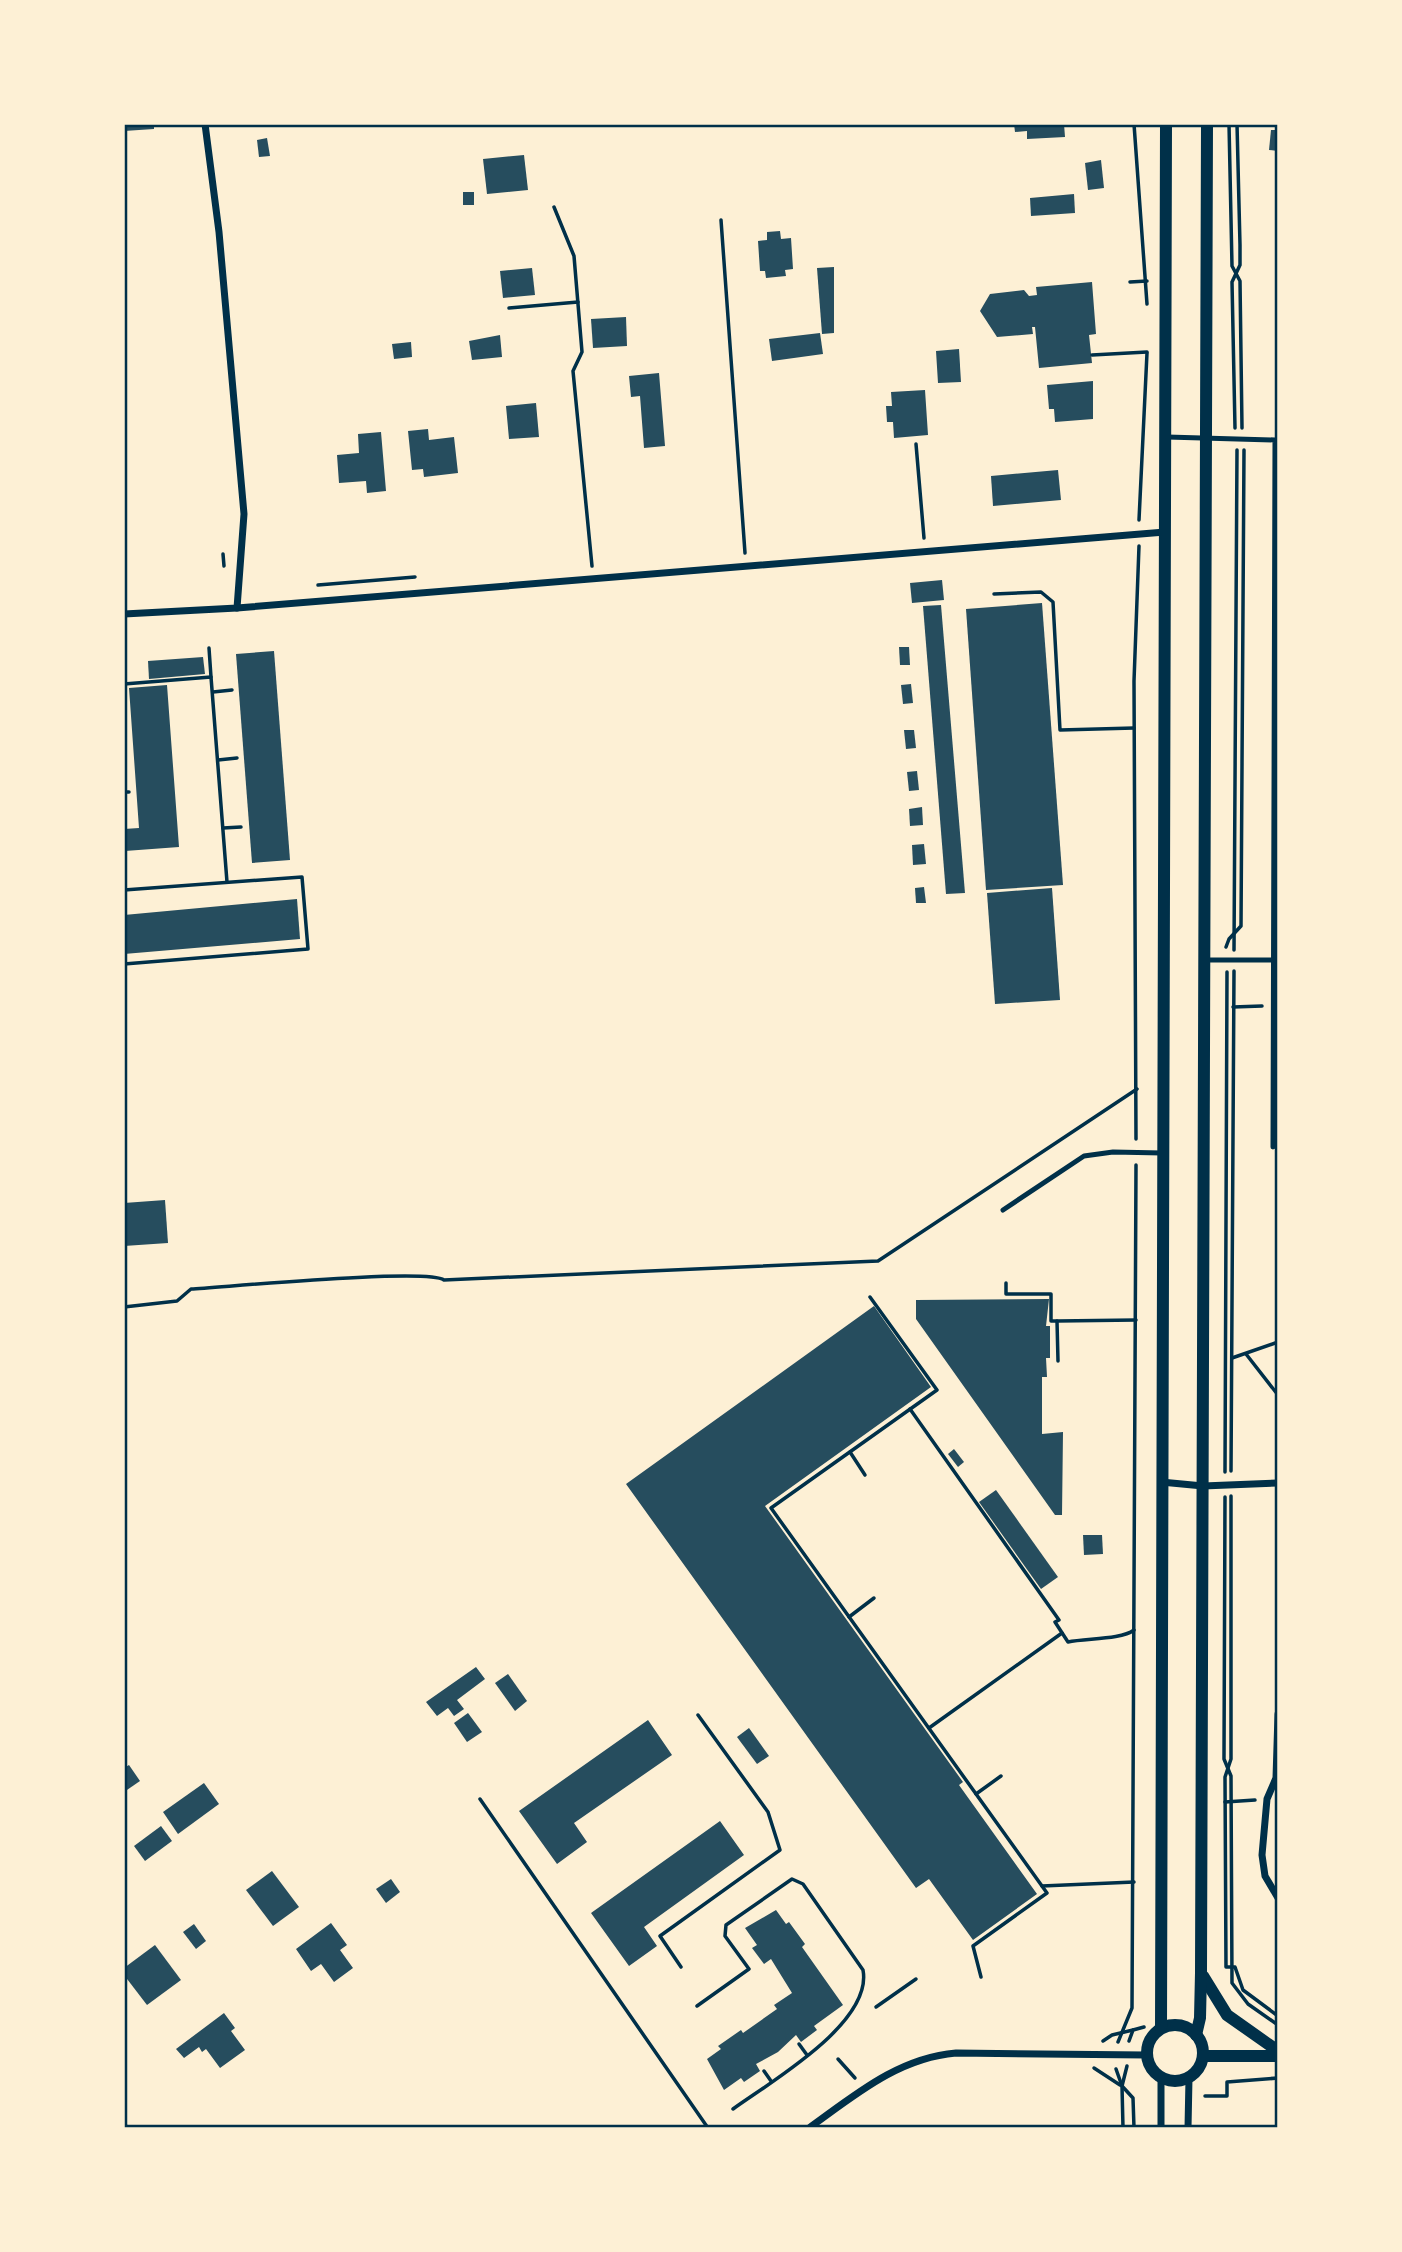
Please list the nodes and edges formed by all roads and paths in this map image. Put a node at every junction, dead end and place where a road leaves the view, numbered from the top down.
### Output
1 (205, 124) edge
2 (1134, 124) edge
3 (1166, 124) edge
4 (1207, 124) edge
5 (1229, 124) edge
6 (1237, 124) edge
7 (1237, 140) dead end
8 (554, 206) dead end
9 (721, 220) dead end
10 (578, 302) junction
11 (509, 309) dead end
12 (1148, 314) dead end
13 (1148, 338) dead end
14 (1147, 352) junction
15 (1091, 355) dead end
16 (1166, 437) junction
17 (1206, 437) junction
18 (1242, 439) junction
19 (916, 444) dead end
20 (1165, 531) junction
21 (1139, 533) junction
22 (925, 551) junction
23 (746, 565) junction
24 (593, 578) junction
25 (994, 594) dead end
26 (237, 608) junction
27 (124, 614) edge
28 (209, 648) dead end
29 (211, 677) junction
30 (124, 684) edge
31 (232, 690) dead end
32 (212, 692) junction
33 (1236, 727) dead end
34 (1134, 728) junction
35 (237, 758) dead end
36 (218, 760) junction
37 (241, 827) dead end
38 (223, 828) junction
39 (228, 882) junction
40 (124, 890) edge
41 (1234, 933) junction
42 (1204, 960) junction
43 (1230, 960) junction
44 (1272, 960) junction
45 (124, 964) edge
46 (1273, 1006) junction
47 (1233, 1007) junction
48 (1203, 1016) junction
49 (1226, 1016) junction
50 (1233, 1016) junction
51 (1137, 1089) junction
52 (1273, 1147) dead end
53 (1136, 1153) junction
54 (1162, 1153) junction
55 (1003, 1210) dead end
56 (1006, 1283) dead end
57 (870, 1297) dead end
58 (124, 1307) edge
59 (1162, 1315) junction
60 (1204, 1315) junction
61 (1226, 1315) junction
62 (1233, 1315) junction
63 (1135, 1318) junction
64 (1057, 1321) junction
65 (1278, 1342) edge
66 (1246, 1353) junction
67 (1232, 1358) junction
68 (1058, 1361) dead end
69 (1278, 1395) edge
70 (910, 1409) junction
71 (850, 1452) junction
72 (865, 1475) dead end
73 (1161, 1482) junction
74 (1278, 1483) edge
75 (1228, 1484) junction
76 (1203, 1486) junction
77 (874, 1598) dead end
78 (849, 1617) junction
79 (1134, 1630) junction
80 (1062, 1633) junction
81 (1278, 1714) edge
82 (698, 1715) dead end
83 (929, 1728) junction
84 (1227, 1769) junction
85 (1001, 1776) dead end
86 (1277, 1778) edge
87 (976, 1794) junction
88 (480, 1799) dead end
89 (1267, 1799) junction
90 (1225, 1802) junction
91 (1231, 1802) junction
92 (1134, 1882) junction
93 (1042, 1886) junction
94 (1278, 1898) edge
95 (681, 1966) dead end
96 (1232, 1967) junction
97 (1201, 1973) junction
98 (981, 1978) dead end
99 (916, 1979) dead end
100 (1248, 2004) junction
101 (696, 2006) dead end
102 (876, 2007) dead end
103 (1278, 2016) edge
104 (1234, 2022) junction
105 (1278, 2025) edge
106 (1160, 2026) junction
107 (1196, 2035) junction
108 (799, 2044) dead end
109 (1278, 2053) edge
110 (807, 2055) junction
111 (1116, 2055) junction
112 (1128, 2055) junction
113 (1146, 2055) junction
114 (1203, 2056) junction
115 (1081, 2068) dead end
116 (764, 2071) dead end
117 (1189, 2078) junction
118 (1278, 2078) edge
119 (1161, 2079) junction
120 (771, 2081) junction
121 (1122, 2086) junction
122 (1205, 2096) dead end
123 (733, 2109) dead end
124 (708, 2128) edge
125 (809, 2128) edge
126 (1123, 2128) edge
127 (1134, 2128) edge
128 (1161, 2128) edge
129 (1188, 2128) edge

1 - 26 street
2 - 12 path
3 - 16 street
4 - 17 street
5 - 18 path
6 - 7 path
8 - 10 path
9 - 23 path
10 - 11 path
10 - 24 path
13 - 14 path
14 - 15 path
14 - 21 path
16 - 17 lane
16 - 20 street
17 - 18 lane
17 - 42 street
18 - 41 path
18 - 44 lane
19 - 22 path
20 - 21 street
20 - 54 street
21 - 22 street
21 - 34 path
22 - 23 street
23 - 24 street
24 - 26 street
25 - 34 path
26 - 27 street
28 - 29 path
29 - 30 path
29 - 32 path
31 - 32 path
32 - 36 path
33 - 41 path
34 - 51 path
35 - 36 path
36 - 38 path
37 - 38 path
38 - 39 path
39 - 40 path
39 - 45 path
41 - 43 path
41 - 43 path
42 - 43 lane
42 - 48 street
43 - 44 lane
43 - 47 path
43 - 49 path
44 - 46 lane
46 - 47 path
46 - 52 lane
47 - 50 path
48 - 49 path
48 - 60 street
49 - 50 path
49 - 61 path
50 - 62 path
51 - 53 path
51 - 58 path
53 - 54 lane
53 - 55 lane
53 - 63 path
54 - 59 street
56 - 64 path
57 - 70 path
59 - 63 path
59 - 73 street
60 - 61 path
60 - 76 street
61 - 62 path
61 - 75 path
62 - 67 path
63 - 64 path
63 - 79 path
64 - 68 path
65 - 66 path
66 - 67 path
66 - 69 path
67 - 75 path
70 - 71 path
70 - 80 path
71 - 72 path
71 - 78 path
73 - 76 street
73 - 106 street
74 - 75 street
75 - 76 street
75 - 84 path
76 - 97 street
77 - 78 path
78 - 83 path
79 - 80 path
79 - 92 path
80 - 83 path
81 - 86 street
82 - 95 path
83 - 87 path
84 - 90 path
84 - 91 path
85 - 87 path
86 - 89 street
87 - 93 path
88 - 124 path
89 - 91 path
89 - 94 street
90 - 91 path
90 - 96 path
91 - 96 path
92 - 93 path
92 - 111 path
93 - 98 path
96 - 100 path
96 - 103 path
97 - 104 street
97 - 107 street
99 - 102 path
100 - 104 path
100 - 105 path
101 - 110 path
104 - 109 street
106 - 107 street
106 - 112 path
106 - 113 street
107 - 114 street
108 - 110 path
109 - 114 street
110 - 120 path
111 - 112 street
111 - 125 street
112 - 113 street
112 - 121 path
113 - 119 street
114 - 117 street
115 - 121 path
116 - 120 path
117 - 119 street
117 - 129 street
118 - 122 path
119 - 128 street
120 - 123 path
121 - 126 path
121 - 127 path

